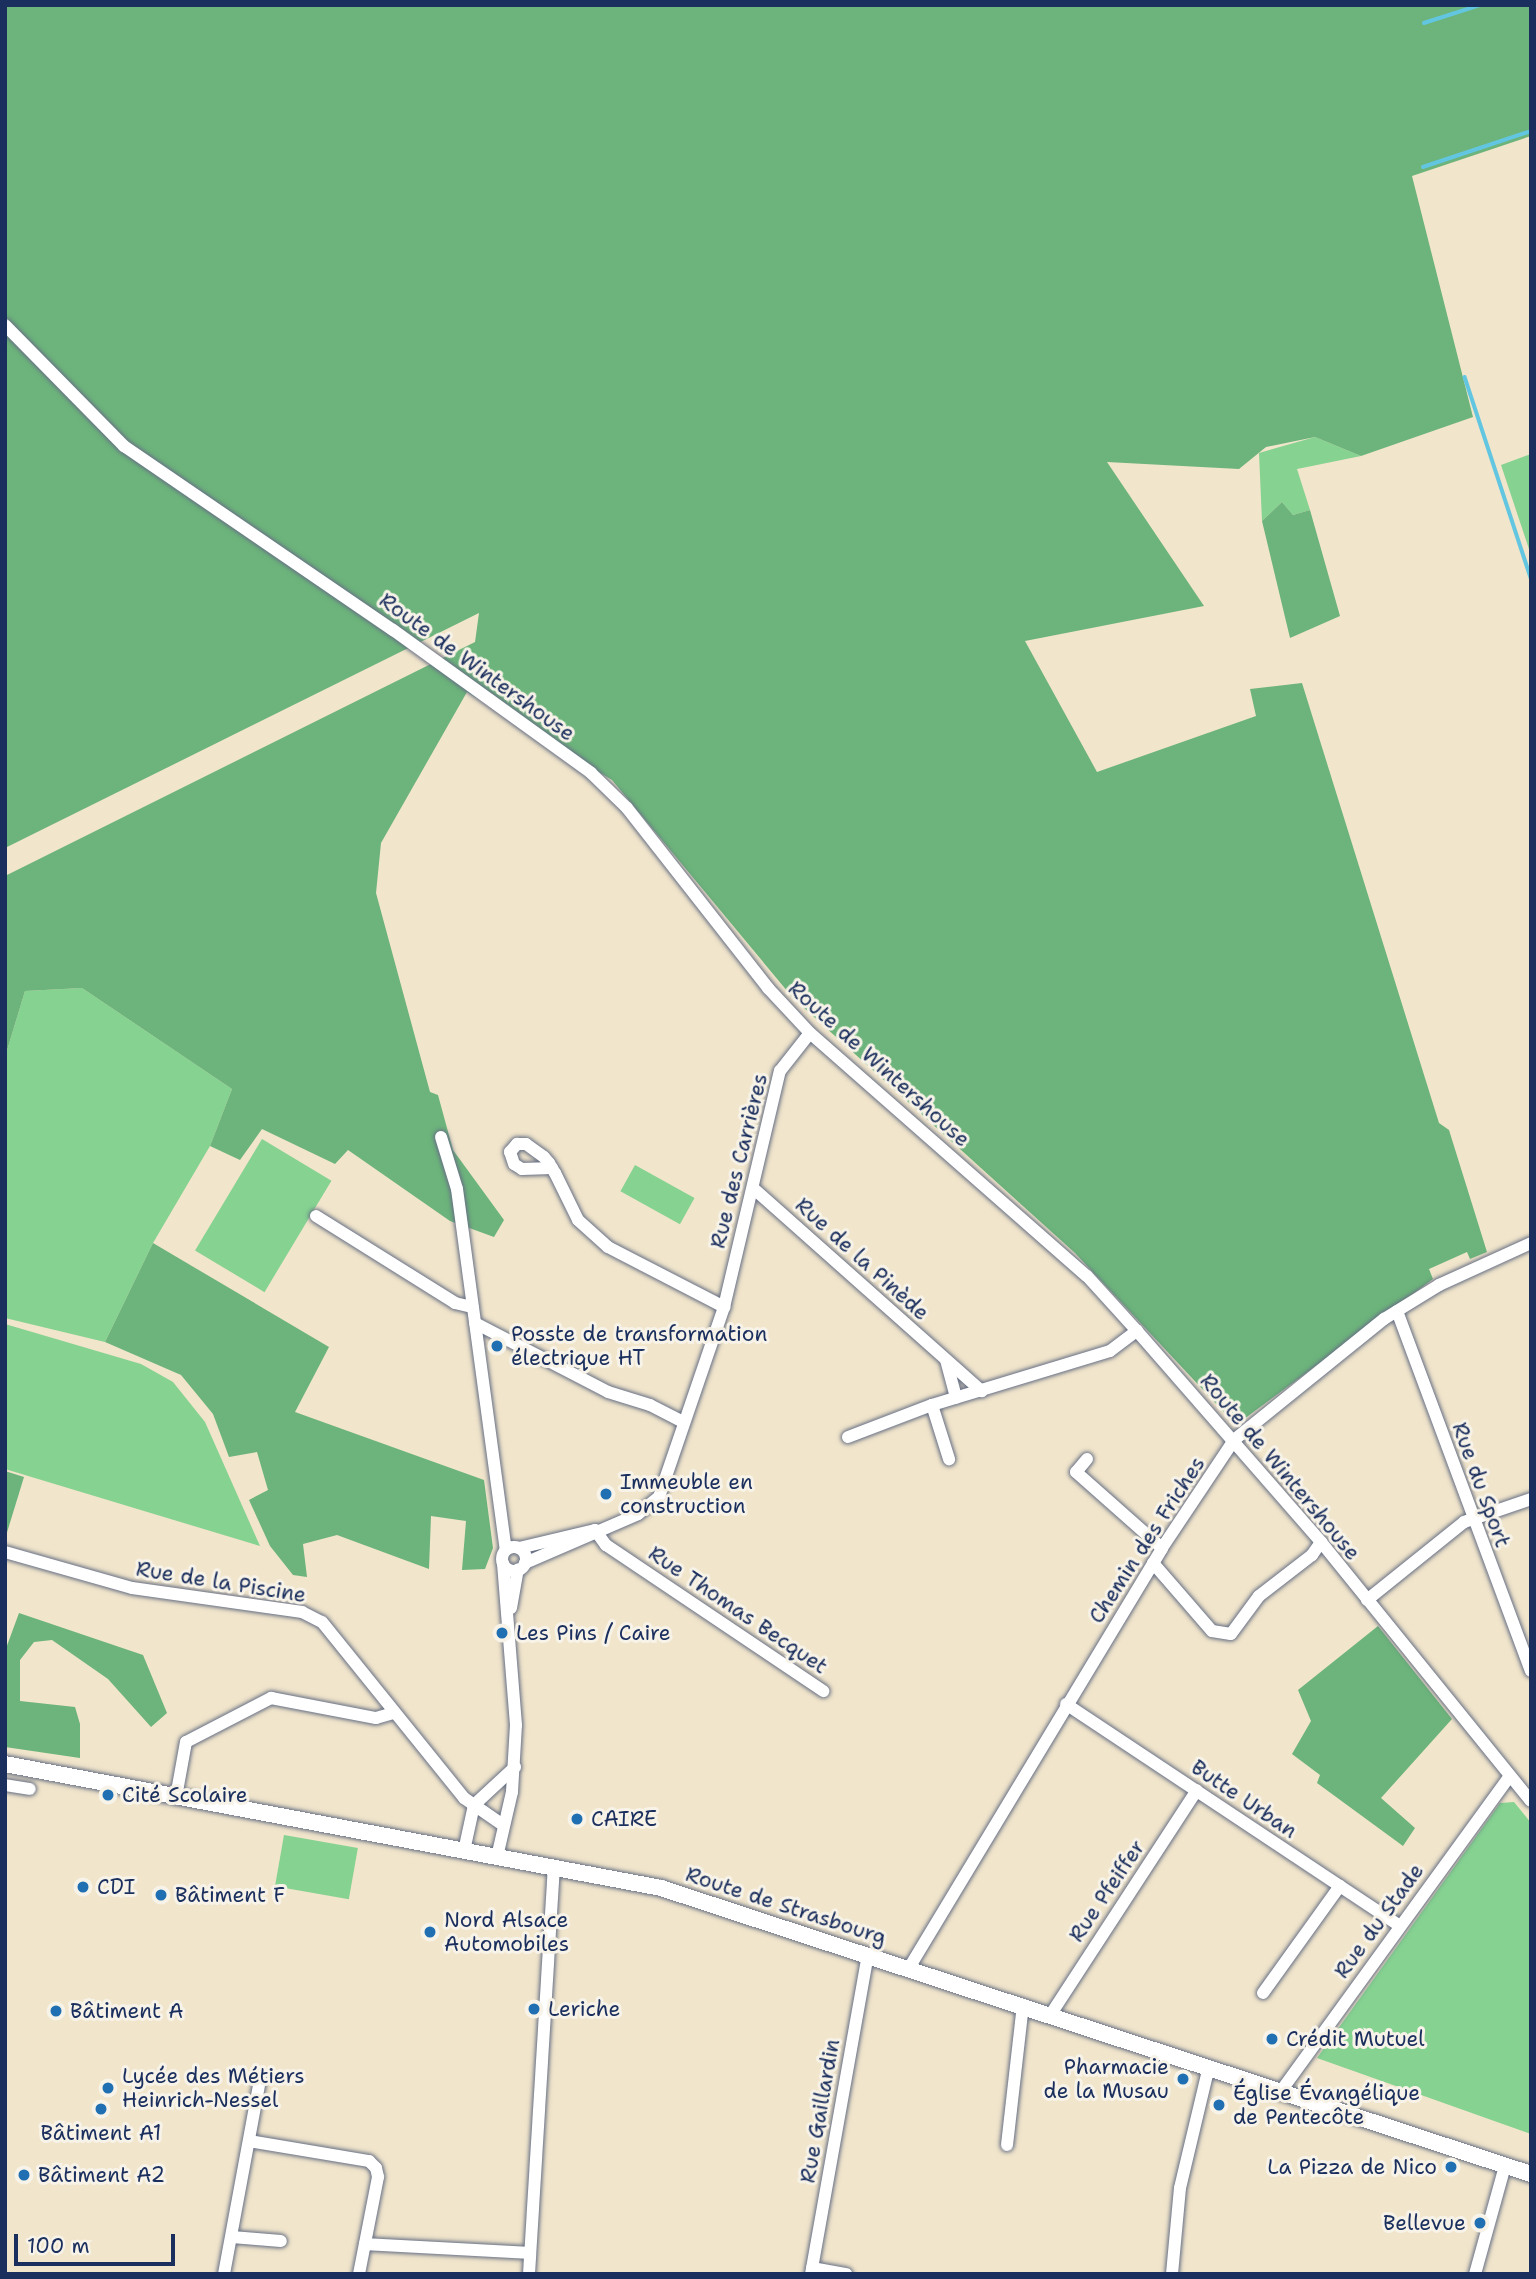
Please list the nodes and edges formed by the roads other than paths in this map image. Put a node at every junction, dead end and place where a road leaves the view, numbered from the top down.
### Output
1 (5, 325) edge
2 (810, 1033) junction
3 (441, 1137) dead end
4 (552, 1168) dead end
5 (753, 1188) junction
6 (316, 1216) dead end
7 (1531, 1243) edge
8 (473, 1307) junction
9 (724, 1307) junction
10 (1397, 1311) junction
11 (475, 1323) junction
12 (1137, 1331) junction
13 (946, 1360) junction
14 (982, 1391) junction
15 (956, 1398) junction
16 (932, 1405) junction
17 (683, 1422) junction
18 (848, 1437) dead end
19 (1234, 1440) junction
20 (949, 1459) dead end
21 (1087, 1459) dead end
22 (1531, 1499) edge
23 (1473, 1518) junction
24 (601, 1528) junction
25 (1321, 1542) junction
26 (514, 1548) junction
27 (1162, 1548) junction
28 (5, 1552) edge
29 (1153, 1563) junction
30 (503, 1564) junction
31 (522, 1566) junction
32 (1367, 1600) junction
33 (510, 1626) junction
34 (1531, 1671) edge
35 (823, 1690) dead end
36 (1066, 1704) junction
37 (394, 1713) junction
38 (5, 1764) edge
39 (514, 1768) junction
40 (1510, 1776) junction
41 (5, 1785) edge
42 (30, 1789) dead end
43 (1197, 1790) junction
44 (176, 1797) junction
45 (1531, 1801) edge
46 (474, 1805) junction
47 (503, 1825) junction
48 (464, 1851) junction
49 (497, 1857) junction
50 (554, 1869) junction
51 (1340, 1886) junction
52 (1399, 1925) junction
53 (868, 1955) junction
54 (909, 1968) junction
55 (1263, 1993) dead end
56 (1023, 2005) junction
57 (1051, 2014) junction
58 (1209, 2066) junction
59 (260, 2079) dead end
60 (1281, 2091) junction
61 (249, 2141) junction
62 (1007, 2145) dead end
63 (1505, 2166) junction
64 (1531, 2174) edge
65 (232, 2237) junction
66 (281, 2241) dead end
67 (365, 2244) junction
68 (530, 2253) junction
69 (812, 2271) edge
70 (224, 2274) edge
71 (359, 2274) edge
72 (529, 2274) edge
73 (846, 2274) edge
74 (1172, 2274) edge
75 (1475, 2274) edge

1 - 2 street, Route de Wintershouse
2 - 5 street, Rue des Carrières
2 - 12 street, Route de Wintershouse
3 - 8 street
4 - 9 street
5 - 9 street, Rue des Carrières
5 - 13 street, Rue de la Pinède
6 - 8 street
7 - 10 street, Chemin des Friches
8 - 11 street
9 - 17 street, Rue des Carrières
10 - 19 street, Chemin des Friches
10 - 23 street, Rue du Sport
11 - 17 street
11 - 26 street
12 - 14 street
12 - 19 street, Route de Wintershouse
13 - 14 street, Rue de la Pinède
13 - 15 street
14 - 15 street
15 - 16 street
16 - 18 street
16 - 20 street
17 - 24 street, Rue des Carrières
19 - 25 street, Route de Wintershouse
19 - 27 street, Chemin des Friches
21 - 27 street
22 - 23 street
23 - 32 street
23 - 34 street, Rue du Sport
24 - 26 street, Rue des Carrières
24 - 31 street, Rue des Carrières
24 - 35 street, Rue Thomas Becquet
25 - 29 street
25 - 32 street, Route de Wintershouse
26 - 30 street
26 - 31 street
27 - 29 street, Chemin des Friches
28 - 37 street, Rue de la Piscine
29 - 36 street, Chemin des Friches
30 - 31 street
30 - 33 street
31 - 33 street
32 - 40 street, Route de Wintershouse
33 - 39 street
36 - 43 street, Butte Urban
36 - 54 street, Chemin des Friches
37 - 44 street
37 - 46 street, Rue de la Piscine
38 - 44 main road, Route de Strasbourg
39 - 46 street
39 - 47 street
40 - 45 street, Route de Wintershouse
40 - 52 street, Rue du Stade
41 - 42 street
43 - 51 street, Butte Urban
43 - 57 street, Rue Pfeiffer
44 - 48 main road, Route de Strasbourg
46 - 47 street, Rue de la Piscine
46 - 48 street
47 - 49 street
48 - 49 main road, Route de Strasbourg
49 - 50 main road, Route de Strasbourg
50 - 53 main road, Route de Strasbourg
50 - 68 street
51 - 52 street, Butte Urban
51 - 55 street
52 - 60 street, Rue du Stade
53 - 54 main road, Route de Strasbourg
53 - 69 street, Rue Gaillardin
54 - 56 main road, Route de Strasbourg
56 - 57 main road, Route de Strasbourg
56 - 62 street
57 - 58 main road, Route de Strasbourg
58 - 60 main road, Route de Strasbourg
58 - 74 street
59 - 61 street
60 - 63 main road, Route de Strasbourg
61 - 65 street
61 - 67 street
63 - 64 main road, Route de Strasbourg
63 - 75 street
65 - 66 street
65 - 70 street
67 - 68 street
67 - 71 street
68 - 72 street
69 - 73 street

